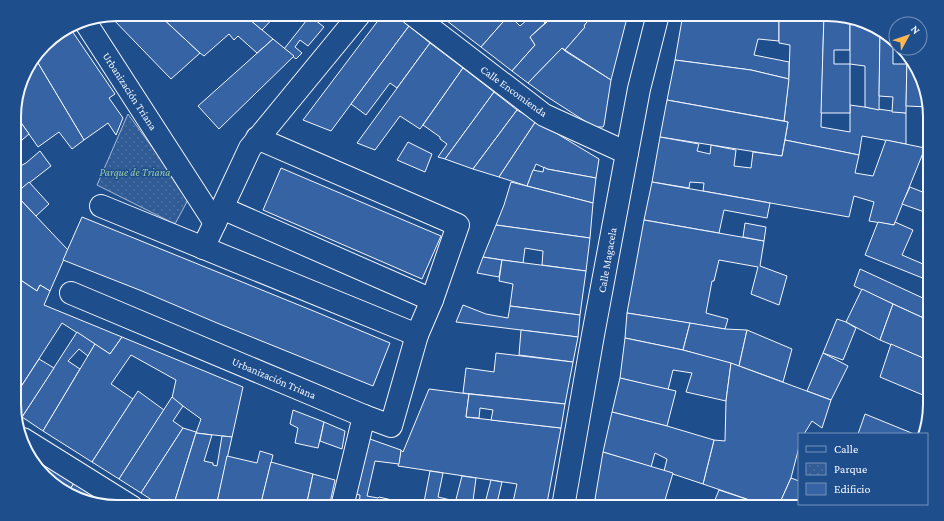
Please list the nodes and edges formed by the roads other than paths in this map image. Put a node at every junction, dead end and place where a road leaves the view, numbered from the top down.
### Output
1 (354, 21) edge
2 (421, 21) edge
3 (656, 21) edge
4 (88, 25) edge
5 (257, 138) junction
6 (626, 153) junction
7 (101, 206) dead end
8 (219, 215) junction
9 (203, 248) junction
10 (71, 293) dead end
11 (432, 300) junction
12 (417, 335) junction
13 (364, 416) junction
14 (32, 449) edge
15 (120, 500) edge
16 (344, 500) edge
17 (564, 500) edge

1 - 5 street
2 - 6 street, Calle Encomienda
3 - 6 street, Calle Magacela
4 - 8 street, Urbanización Triana
5 - 8 street
5 - 11 street, Urbanización Triana
6 - 17 street, Calle Magacela
7 - 9 street
8 - 9 street
8 - 11 street
9 - 12 street
10 - 13 street, Urbanización Triana
11 - 12 street, Urbanización Triana
12 - 13 street, Urbanización Triana
13 - 16 street
14 - 15 street

